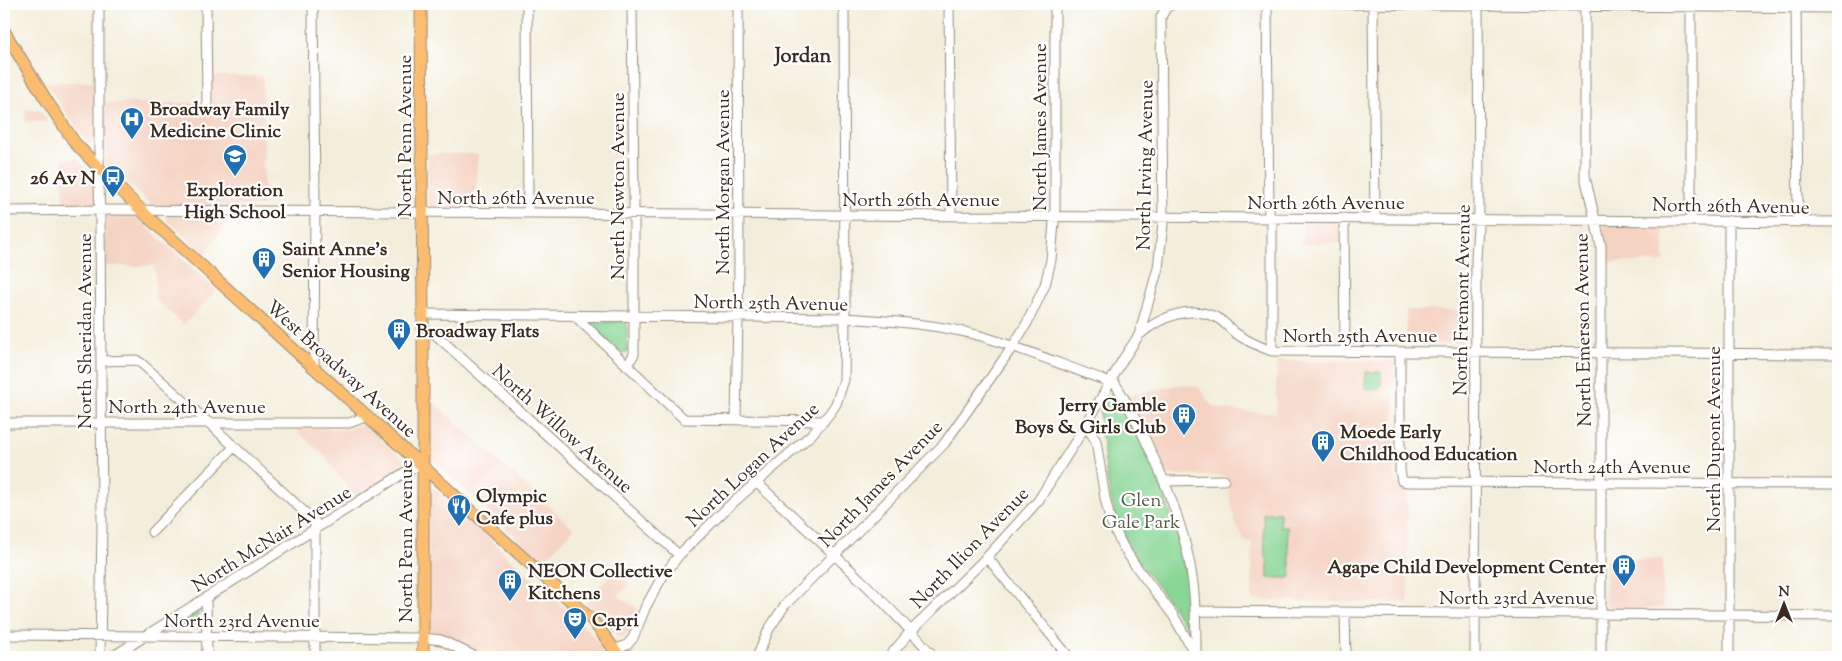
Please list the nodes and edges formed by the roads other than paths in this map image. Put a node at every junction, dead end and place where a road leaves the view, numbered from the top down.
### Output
1 (99, 4) edge
2 (206, 4) edge
3 (313, 4) edge
4 (421, 4) edge
5 (527, 4) edge
6 (632, 4) edge
7 (738, 4) edge
8 (844, 4) edge
9 (949, 4) edge
10 (1055, 4) edge
11 (1267, 4) edge
12 (1334, 4) edge
13 (1373, 4) edge
14 (1478, 4) edge
15 (1585, 5) edge
16 (1691, 5) edge
17 (1169, 6) edge
18 (1796, 6) edge
19 (1838, 8) edge
20 (4, 32) edge
21 (207, 104) dead end
22 (99, 168) junction
23 (100, 210) junction
24 (143, 210) junction
25 (4, 211) edge
26 (315, 212) junction
27 (421, 212) junction
28 (528, 213) junction
29 (634, 214) junction
30 (739, 214) junction
31 (845, 215) junction
32 (952, 216) junction
33 (1055, 216) junction
34 (1163, 217) junction
35 (1270, 218) junction
36 (1344, 218) junction
37 (1375, 218) junction
38 (1478, 219) junction
39 (1596, 220) junction
40 (1692, 221) junction
41 (1729, 221) junction
42 (1798, 222) junction
43 (1838, 222) edge
44 (423, 314) junction
45 (575, 316) junction
46 (634, 316) junction
47 (737, 318) junction
48 (846, 318) junction
49 (423, 329) junction
50 (1139, 335) junction
51 (1013, 346) junction
52 (1272, 351) junction
53 (1476, 351) junction
54 (1345, 352) junction
55 (1400, 352) junction
56 (1601, 352) junction
57 (1729, 352) junction
58 (1838, 354) edge
59 (101, 361) junction
60 (314, 366) junction
61 (626, 366) junction
62 (1111, 380) junction
63 (369, 416) junction
64 (736, 419) junction
65 (824, 421) junction
66 (4, 422) edge
67 (101, 422) junction
68 (209, 423) junction
69 (1086, 425) junction
70 (234, 447) junction
71 (422, 464) junction
72 (1224, 480) dead end
73 (1165, 481) junction
74 (1475, 482) junction
75 (1600, 482) junction
76 (757, 483) junction
77 (1730, 483) junction
78 (1838, 484) edge
79 (316, 529) junction
80 (152, 532) dead end
81 (679, 555) junction
82 (834, 555) junction
83 (988, 556) junction
84 (206, 598) junction
85 (1196, 612) junction
86 (1345, 612) junction
87 (1475, 613) junction
88 (1601, 614) junction
89 (1729, 614) junction
90 (1838, 616) edge
91 (911, 631) junction
92 (4, 635) edge
93 (100, 636) junction
94 (146, 636) junction
95 (207, 636) junction
96 (315, 637) junction
97 (423, 638) junction
98 (616, 655) edge
99 (100, 657) edge
100 (112, 657) edge
101 (207, 657) edge
102 (314, 657) edge
103 (423, 657) edge
104 (476, 657) edge
105 (757, 657) edge
106 (889, 657) edge
107 (934, 657) edge
108 (1069, 657) edge
109 (1196, 657) edge
110 (1346, 657) edge
111 (1474, 657) edge
112 (1601, 657) edge
113 (1729, 657) edge

1 - 22 street, North Sheridan Avenue
2 - 21 street
3 - 26 street
4 - 27 main road, North Penn Avenue
5 - 28 street
6 - 29 street, North Newton Avenue
7 - 30 street, North Morgan Avenue
8 - 31 street, North Logan Avenue
9 - 32 street
10 - 33 street, North James Avenue
11 - 35 street
12 - 13 street
13 - 14 street
13 - 37 street
14 - 15 street
14 - 38 street, North Fremont Avenue
15 - 16 street
15 - 39 street, North Emerson Avenue
16 - 18 street
16 - 40 street
17 - 34 street, North Irving Avenue
18 - 19 street
18 - 42 street
20 - 22 main road, West Broadway Avenue
22 - 23 street, North Sheridan Avenue
22 - 24 main road, West Broadway Avenue
23 - 24 street, North 26th Avenue
23 - 25 street, North 26th Avenue
23 - 59 street, North Sheridan Avenue
24 - 26 street, North 26th Avenue
24 - 60 main road, West Broadway Avenue
26 - 27 street, North 26th Avenue
26 - 60 street
27 - 28 street, North 26th Avenue
27 - 44 main road, North Penn Avenue
28 - 29 street, North 26th Avenue
29 - 30 street, North 26th Avenue
29 - 46 street, North Newton Avenue
30 - 31 street, North 26th Avenue
30 - 47 street, North Morgan Avenue
31 - 32 street, North 26th Avenue
31 - 48 street, North Logan Avenue
32 - 33 street, North 26th Avenue
33 - 34 street, North 26th Avenue
33 - 51 street, North James Avenue
34 - 35 street, North 26th Avenue
34 - 50 street, North Irving Avenue
35 - 36 street, North 26th Avenue
35 - 52 street
36 - 37 street, North 26th Avenue
36 - 54 street
37 - 38 street, North 26th Avenue
38 - 39 street, North 26th Avenue
38 - 53 street, North Fremont Avenue
39 - 40 street, North 26th Avenue
39 - 56 street, North Emerson Avenue
40 - 41 street, North 26th Avenue
41 - 42 street, North 26th Avenue
41 - 57 street, North Dupont Avenue
42 - 43 street, North 26th Avenue
44 - 45 street, North 25th Avenue
44 - 49 main road, North Penn Avenue
45 - 46 street, North 25th Avenue
45 - 61 street
46 - 47 street, North 25th Avenue
46 - 61 street, North Newton Avenue
47 - 48 street, North 25th Avenue
47 - 64 street, North Morgan Avenue
48 - 51 street, North 25th Avenue
48 - 65 street, North Logan Avenue
49 - 71 main road, North Penn Avenue
49 - 81 street, North Willow Avenue
50 - 52 street, North 25th Avenue
50 - 62 street, North Irving Avenue
51 - 62 street, North 25th Avenue
51 - 82 street, North James Avenue
52 - 54 street, North 25th Avenue
53 - 55 street, North 25th Avenue
53 - 56 street, North 25th Avenue
53 - 74 street, North Fremont Avenue
54 - 55 street, North 25th Avenue
55 - 74 street, North 24th Avenue
56 - 57 street, North 25th Avenue
56 - 75 street, North Emerson Avenue
57 - 58 street, North 25th Avenue
57 - 77 street, North Dupont Avenue
59 - 67 street, North Sheridan Avenue
59 - 68 street
60 - 63 main road, West Broadway Avenue
61 - 64 street
62 - 69 street, North Ilion Avenue
62 - 73 street
63 - 68 street, North 24th Avenue
63 - 71 main road, West Broadway Avenue
64 - 65 street
65 - 76 street, North Logan Avenue
66 - 67 street, North 24th Avenue
67 - 68 street, North 24th Avenue
67 - 93 street, North Sheridan Avenue
68 - 70 street
69 - 83 street, North Ilion Avenue
69 - 109 street
70 - 79 street
70 - 80 street
71 - 79 street, North McNair Avenue
71 - 97 main road, North Penn Avenue
71 - 98 main road, West Broadway Avenue
72 - 73 street
73 - 85 street
74 - 75 street, North 24th Avenue
74 - 87 street, North Fremont Avenue
75 - 77 street, North 24th Avenue
75 - 88 street, North Emerson Avenue
76 - 81 street, North Logan Avenue
76 - 82 street
77 - 78 street, North 24th Avenue
77 - 89 street, North Dupont Avenue
79 - 84 street, North McNair Avenue
79 - 96 street
81 - 98 street, North Logan Avenue
82 - 91 street
82 - 105 street, North James Avenue
83 - 91 street, North Ilion Avenue
83 - 108 street
84 - 94 street, North McNair Avenue
84 - 95 street
85 - 86 street, North 23rd Avenue
85 - 109 street
86 - 87 street, North 23rd Avenue
86 - 110 street
87 - 88 street, North 23rd Avenue
87 - 111 street, North Fremont Avenue
88 - 89 street, North 23rd Avenue
88 - 112 street, North Emerson Avenue
89 - 90 street, North 23rd Avenue
89 - 113 street, North Dupont Avenue
91 - 106 street, North Ilion Avenue
91 - 107 street
92 - 93 street, North 23rd Avenue
93 - 94 street, North 23rd Avenue
93 - 99 street, North Sheridan Avenue
94 - 95 street, North 23rd Avenue
94 - 100 street, North McNair Avenue
95 - 96 street, North 23rd Avenue
95 - 101 street
96 - 97 street, North 23rd Avenue
96 - 102 street
97 - 103 main road, North Penn Avenue
97 - 104 street, North 23rd Avenue

